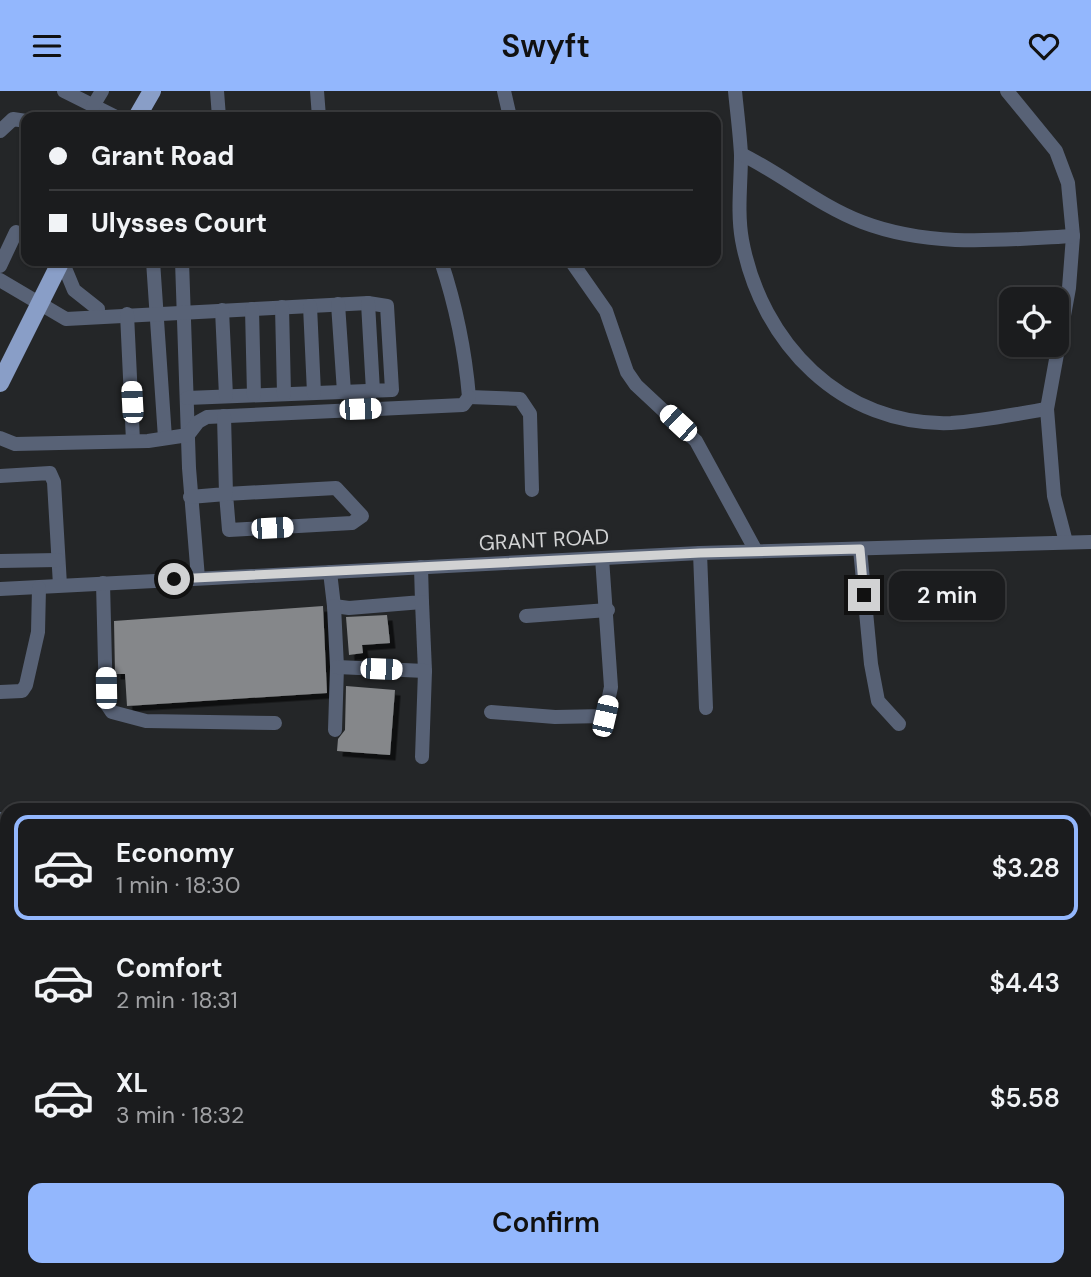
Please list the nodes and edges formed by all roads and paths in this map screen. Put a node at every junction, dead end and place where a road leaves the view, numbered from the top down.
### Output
1 (64, 91) edge
2 (102, 91) edge
3 (152, 91) edge
4 (217, 91) edge
5 (317, 91) edge
6 (504, 91) edge
7 (735, 91) edge
8 (1007, 91) edge
9 (93, 106) junction
10 (106, 112) edge
11 (144, 112) edge
12 (219, 112) edge
13 (319, 112) edge
14 (509, 112) edge
15 (21, 121) edge
16 (0, 131) edge
17 (741, 154) junction
18 (16, 232) dead end
19 (1073, 236) junction
20 (0, 266) edge
21 (58, 266) edge
22 (63, 266) edge
23 (153, 266) edge
24 (182, 266) edge
25 (443, 266) edge
26 (574, 266) edge
27 (0, 280) edge
28 (40, 302) junction
29 (338, 304) junction
30 (310, 306) junction
31 (282, 307) junction
32 (98, 309) junction
33 (252, 309) junction
34 (222, 310) junction
35 (184, 312) junction
36 (155, 313) junction
37 (127, 314) junction
38 (0, 383) edge
39 (344, 392) junction
40 (314, 393) junction
41 (284, 394) junction
42 (254, 395) junction
43 (226, 396) junction
44 (469, 397) junction
45 (187, 398) junction
46 (1046, 409) junction
47 (224, 416) junction
48 (188, 435) junction
49 (0, 438) edge
50 (165, 438) junction
51 (133, 441) junction
52 (0, 475) edge
53 (532, 490) dead end
54 (226, 494) junction
55 (190, 497) junction
56 (1066, 542) junction
57 (1091, 542) edge
58 (860, 549) junction
59 (756, 551) junction
60 (700, 553) junction
61 (602, 558) junction
62 (58, 560) junction
63 (0, 561) edge
64 (421, 567) junction
65 (331, 572) junction
66 (198, 578) junction
67 (103, 583) junction
68 (60, 585) junction
69 (38, 588) junction
70 (0, 589) edge
71 (422, 602) junction
72 (334, 606) junction
73 (607, 610) junction
74 (526, 616) dead end
75 (337, 667) junction
76 (425, 671) junction
77 (0, 692) edge
78 (706, 708) dead end
79 (491, 712) dead end
80 (275, 723) dead end
81 (899, 724) dead end
82 (335, 730) dead end
83 (422, 757) dead end

1 - 9 street
2 - 9 street
3 - 11 main road
4 - 12 street
5 - 13 street
6 - 14 street
7 - 17 street
8 - 19 street
9 - 10 street
15 - 16 street
17 - 19 street
17 - 46 street
18 - 20 street
19 - 46 street
21 - 28 main road
22 - 32 street
23 - 36 street
24 - 35 street
25 - 44 street
26 - 59 street
27 - 28 street
28 - 32 street
28 - 37 street
28 - 38 main road
29 - 30 street
29 - 39 street
29 - 39 street
30 - 31 street
30 - 40 street
31 - 33 street
31 - 41 street
32 - 37 street
33 - 34 street
33 - 42 street
34 - 35 street
34 - 43 street
35 - 36 street
35 - 45 street
36 - 37 street
36 - 50 street
37 - 51 street
39 - 40 street
40 - 41 street
41 - 42 street
42 - 43 street
43 - 45 street
44 - 47 street
44 - 53 street
45 - 48 street
46 - 56 street
47 - 48 street
47 - 54 street
48 - 50 street
48 - 55 street
49 - 51 street
50 - 51 street
52 - 62 street
54 - 54 street
54 - 55 street
55 - 66 street
56 - 57 street, GRANT ROAD
56 - 58 street, GRANT ROAD
58 - 59 street, GRANT ROAD
58 - 81 street
59 - 60 street, GRANT ROAD
60 - 61 street, GRANT ROAD
60 - 78 street
61 - 64 street, GRANT ROAD
61 - 73 street
62 - 63 street
62 - 68 street
64 - 65 street, GRANT ROAD
64 - 71 street
65 - 66 street, GRANT ROAD
65 - 72 street
66 - 67 street, GRANT ROAD
67 - 68 street, GRANT ROAD
67 - 80 street
68 - 69 street, GRANT ROAD
69 - 70 street, GRANT ROAD
69 - 77 street
71 - 72 street
71 - 76 street
72 - 75 street
73 - 74 street
73 - 79 street
75 - 76 street
75 - 82 street
76 - 83 street

